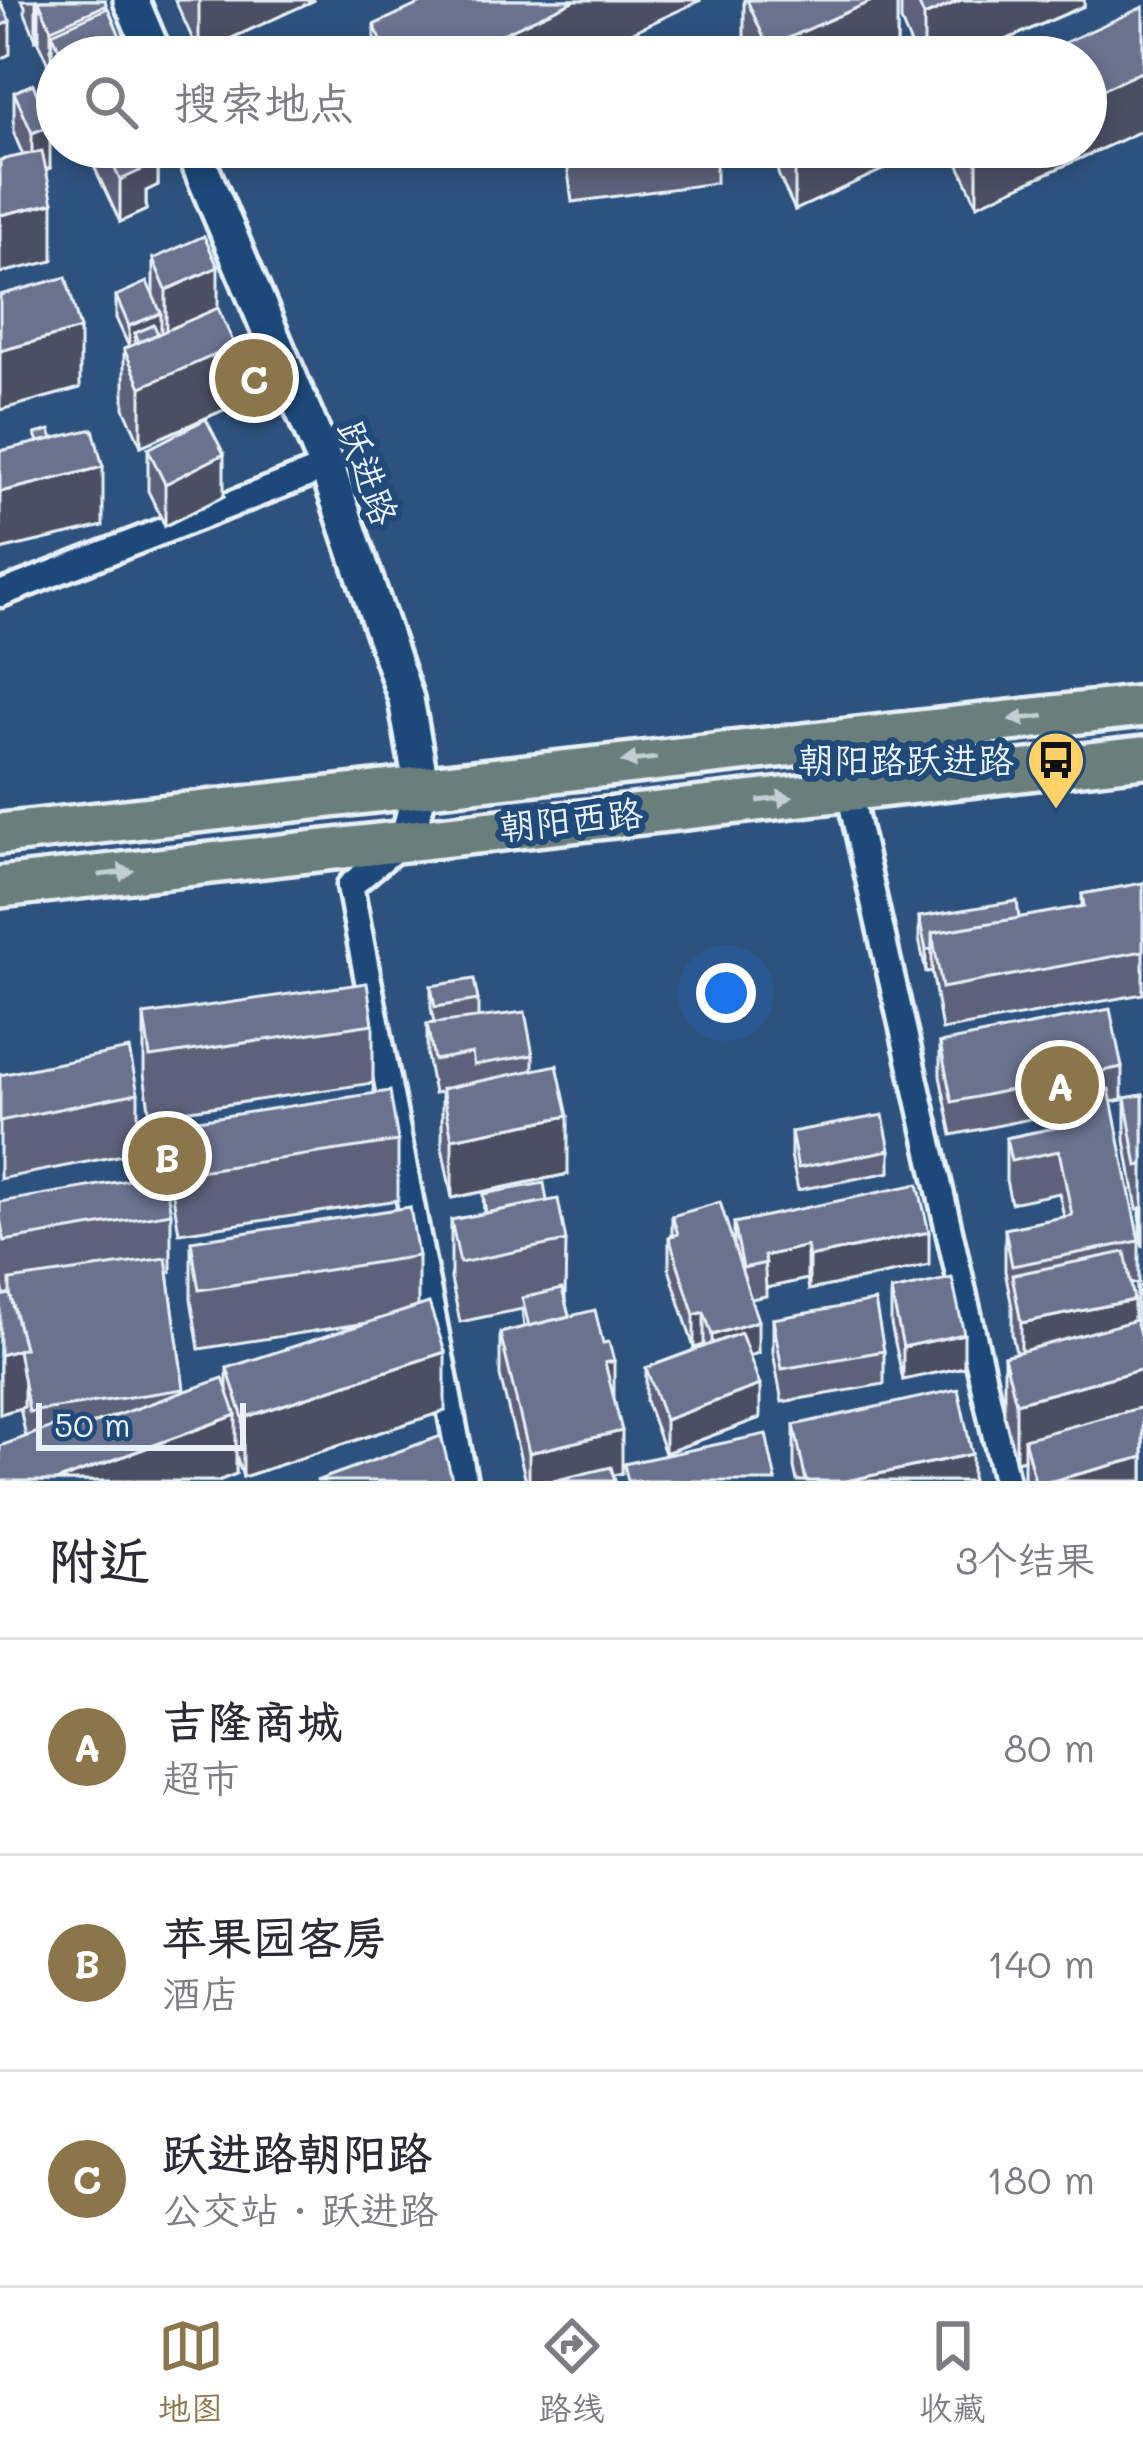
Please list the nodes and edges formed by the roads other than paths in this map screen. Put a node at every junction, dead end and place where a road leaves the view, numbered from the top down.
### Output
1 (131, 0) edge
2 (146, 36) edge
3 (202, 168) edge
4 (327, 467) junction
5 (0, 594) edge
6 (1143, 706) edge
7 (1143, 757) edge
8 (421, 784) junction
9 (849, 791) junction
10 (0, 833) edge
11 (408, 838) junction
12 (0, 887) edge
13 (464, 1481) edge
14 (1006, 1481) edge

1 - 2 street
3 - 4 street, 跃进路
4 - 5 street
4 - 8 street, 跃进路
6 -> 8 main road, 朝阳西路
7 - 9 main road, 朝阳西路
8 - 10 main road, 朝阳西路
8 - 11 street, 跃进路
11 -> 9 main road, 朝阳西路
9 - 14 street
12 -> 11 main road, 朝阳西路
11 - 13 street

